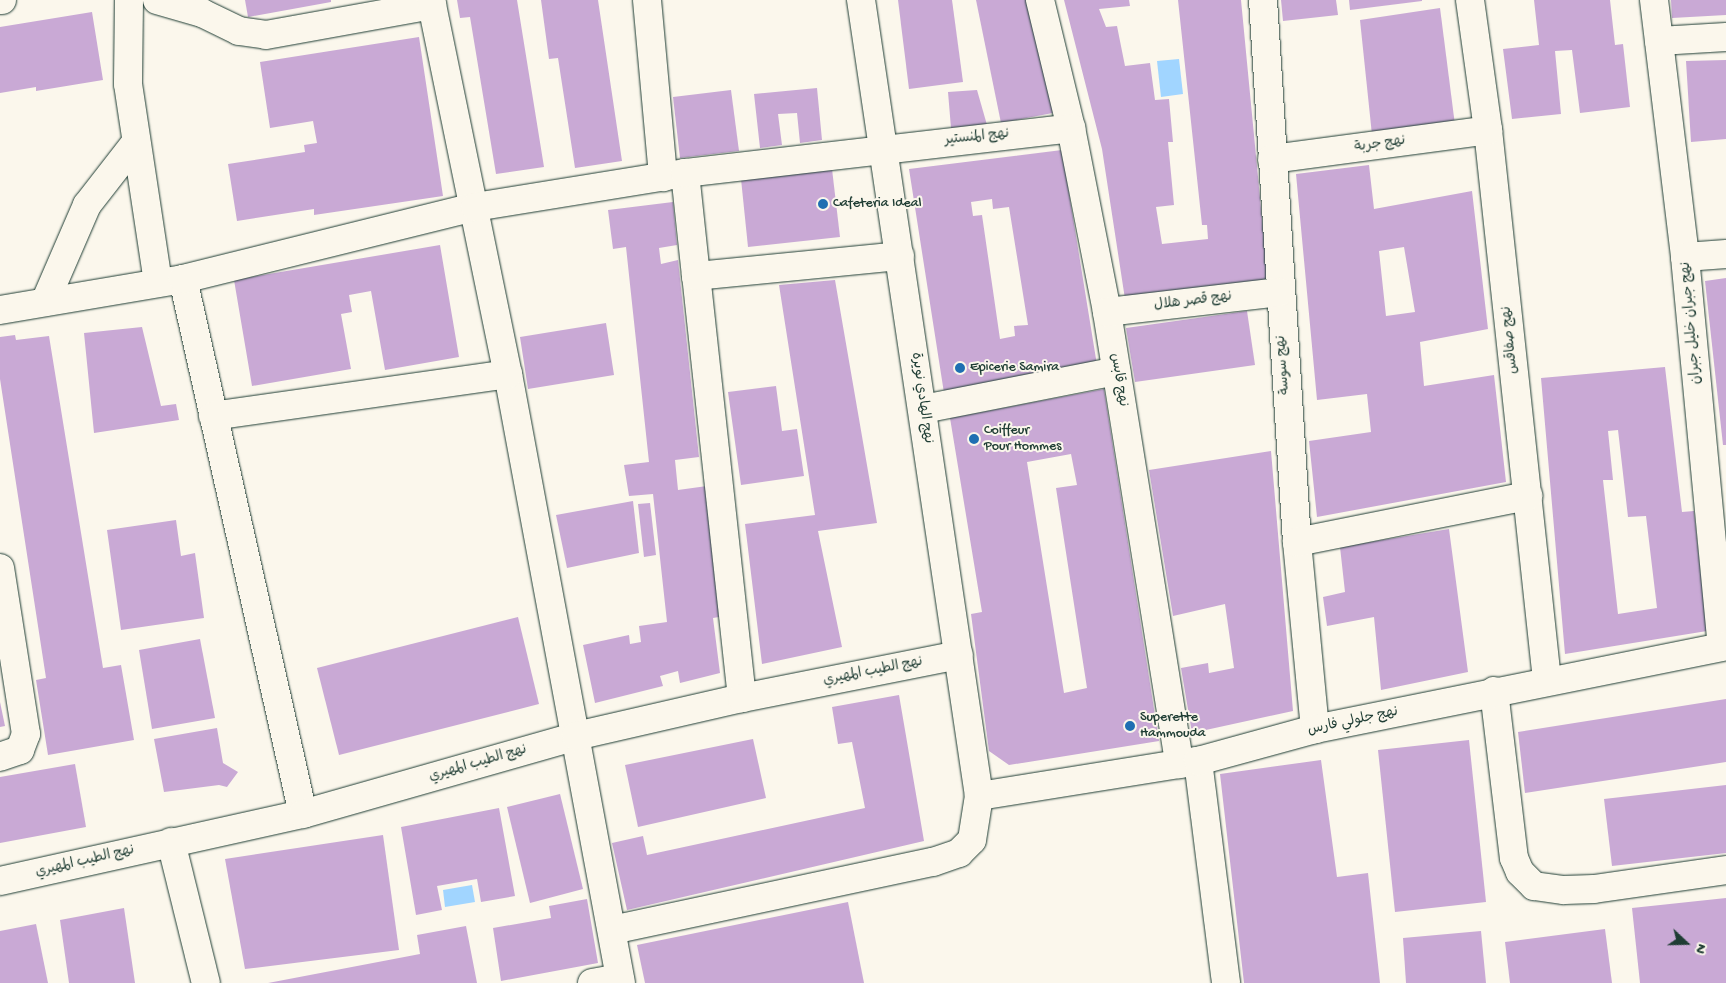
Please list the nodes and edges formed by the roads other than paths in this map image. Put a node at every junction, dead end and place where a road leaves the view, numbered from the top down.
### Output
1 (129, 0) edge
2 (157, 0) edge
3 (647, 0) edge
4 (861, 0) edge
5 (1040, 0) edge
6 (1263, 0) edge
7 (1470, 0) edge
8 (1654, 0) edge
9 (432, 3) edge
10 (1726, 37) edge
11 (1659, 41) junction
12 (1071, 128) junction
13 (1488, 130) junction
14 (136, 142) junction
15 (883, 148) junction
16 (1272, 159) junction
17 (674, 175) junction
18 (475, 207) junction
19 (1726, 254) edge
20 (900, 256) junction
21 (1686, 257) junction
22 (696, 276) junction
23 (170, 281) junction
24 (1280, 292) junction
25 (45, 302) junction
26 (0, 310) edge
27 (1108, 312) junction
28 (1116, 371) junction
29 (508, 374) junction
30 (923, 409) junction
31 (214, 416) junction
32 (1528, 496) junction
33 (1297, 542) junction
34 (0, 568) edge
35 (1724, 646) edge
36 (959, 655) junction
37 (1547, 680) junction
38 (1494, 691) junction
39 (742, 698) junction
40 (1315, 729) junction
41 (576, 736) junction
42 (0, 757) edge
43 (1188, 762) junction
44 (979, 796) junction
45 (303, 814) junction
46 (171, 842) junction
47 (1726, 870) edge
48 (0, 881) edge
49 (612, 930) junction
50 (621, 981) edge
51 (206, 983) edge
52 (592, 983) edge
53 (1226, 983) edge

1 - 14 street
2 - 9 street
3 - 17 street
4 - 15 street, نهج الهادي نويرة
5 - 12 street, نهج قابس
6 - 16 street, نهج سوسة
7 - 13 street, نهج صفاقس
8 - 11 street, نهج جبران خليل جبران
9 - 18 street
10 - 11 street
11 - 21 street, نهج جبران خليل جبران
12 - 15 street, نهج المنستير
12 - 27 street, نهج قابس
13 - 16 street, نهج جربة
13 - 32 street, نهج صفاقس
14 - 23 street
14 - 25 street
15 - 17 street, نهج المنستير
15 - 20 street, نهج الهادي نويرة
16 - 24 street, نهج سوسة
17 - 18 street, نهج المنستير
17 - 22 street
18 - 23 street, نهج المنستير
18 - 29 street
19 - 21 street
20 - 22 street
20 - 30 street, نهج الهادي نويرة
21 - 35 street, نهج جبران خليل جبران
22 - 39 street
23 - 25 street, نهج المنستير
23 - 31 street
24 - 27 street, نهج قصر هلال
24 - 33 street, نهج سوسة
25 - 26 street, نهج المنستير
27 - 28 street, نهج قابس
28 - 30 street
28 - 43 street, نهج قابس
29 - 31 street
29 - 41 street
30 - 36 street, نهج الهادي نويرة
31 - 45 street
32 - 33 street
32 - 37 street, نهج صفاقس
33 - 40 street, نهج سوسة
34 - 42 street
35 - 37 street, نهج جلولي فارس
36 - 39 street, نهج الطيب المهيري
36 - 44 street, نهج الهادي نويرة
37 - 38 street, نهج جلولي فارس
38 - 40 street, نهج جلولي فارس
38 - 47 street
39 - 41 street, نهج الطيب المهيري
40 - 43 street, نهج جلولي فارس
41 - 45 street, نهج الطيب المهيري
41 - 49 street
43 - 44 street, نهج جلولي فارس
43 - 53 street, نهج قابس
44 - 49 street, نهج الهادي نويرة
45 - 46 street, نهج الطيب المهيري
46 - 48 street, نهج الطيب المهيري
46 - 51 street
49 - 50 street
50 - 52 street

